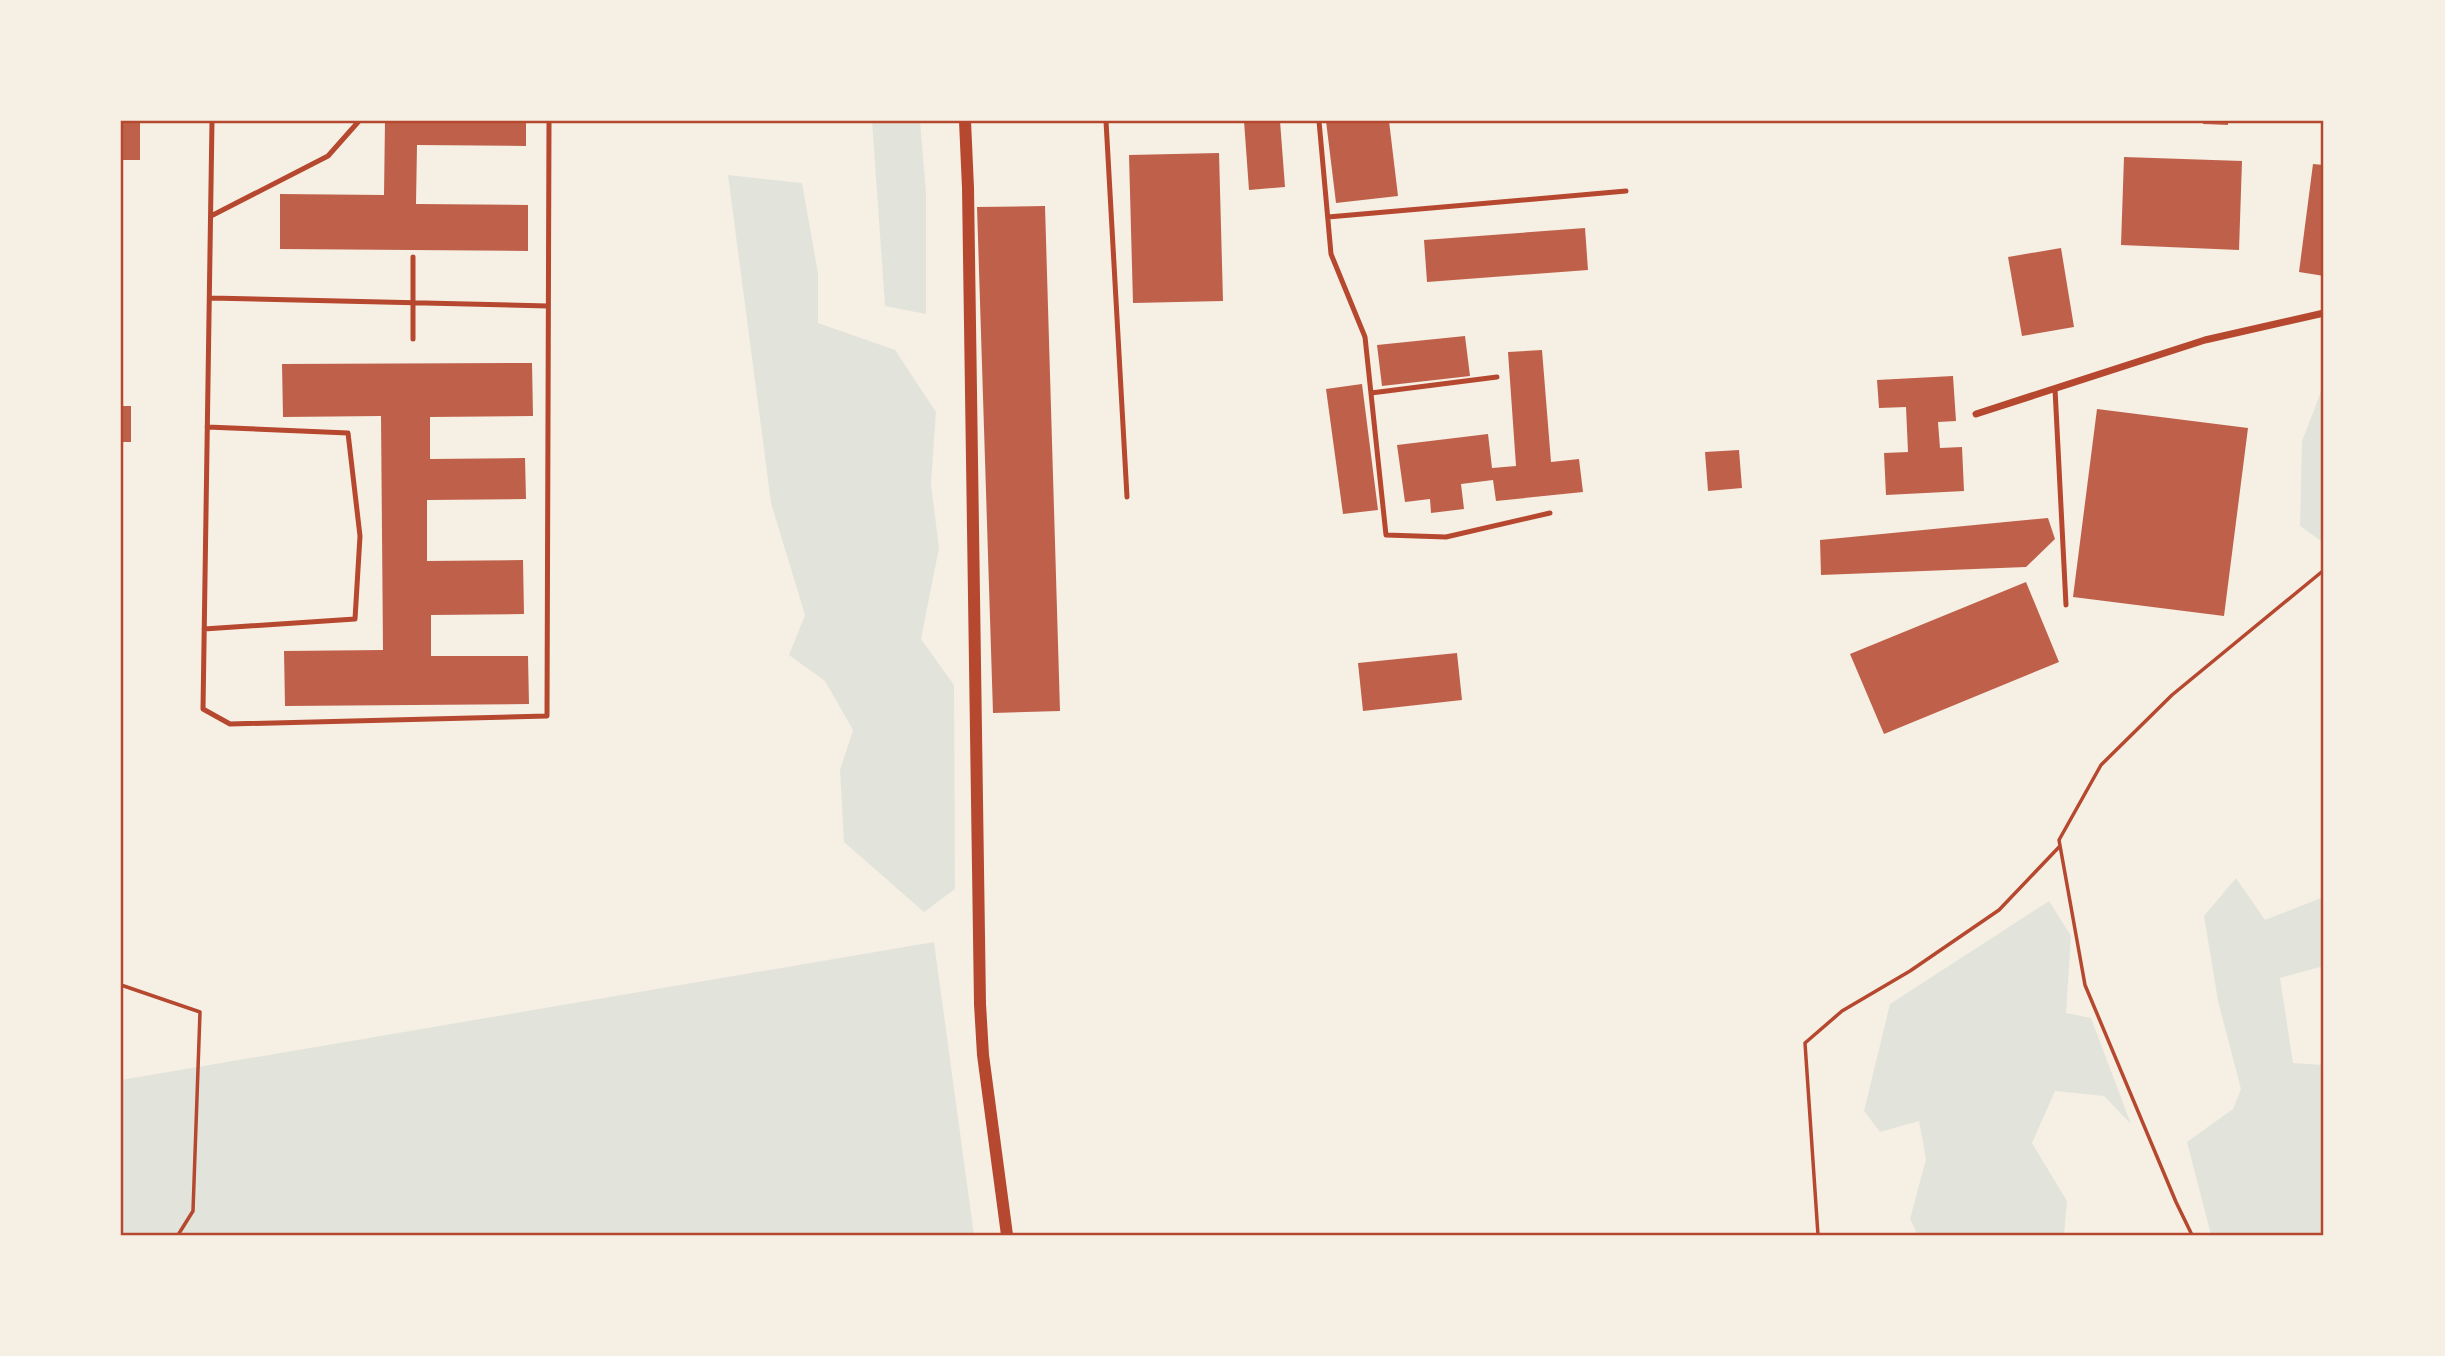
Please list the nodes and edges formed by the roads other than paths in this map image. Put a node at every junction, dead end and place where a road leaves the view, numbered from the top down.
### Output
1 (212, 121) edge
2 (359, 121) edge
3 (549, 121) edge
4 (965, 121) edge
5 (1106, 121) edge
6 (1319, 121) edge
7 (1626, 191) dead end
8 (211, 216) junction
9 (1328, 217) junction
10 (412, 257) dead end
11 (209, 298) junction
12 (411, 302) junction
13 (548, 306) junction
14 (2324, 313) edge
15 (412, 339) dead end
16 (1497, 377) dead end
17 (2054, 389) junction
18 (1371, 393) junction
19 (1976, 414) dead end
20 (207, 427) junction
21 (1127, 497) dead end
22 (1550, 513) dead end
23 (2066, 605) dead end
24 (204, 629) junction
25 (1007, 1235) edge

1 - 8 lane
2 - 8 lane
3 - 13 lane
4 - 25 street
5 - 21 lane
6 - 9 lane
7 - 9 lane
8 - 11 lane
9 - 18 lane
10 - 12 lane
11 - 12 lane
11 - 20 lane
12 - 13 lane
12 - 15 lane
13 - 24 lane
14 - 17 street
16 - 18 lane
17 - 19 street
17 - 23 lane
18 - 22 lane
20 - 24 lane
20 - 24 lane

